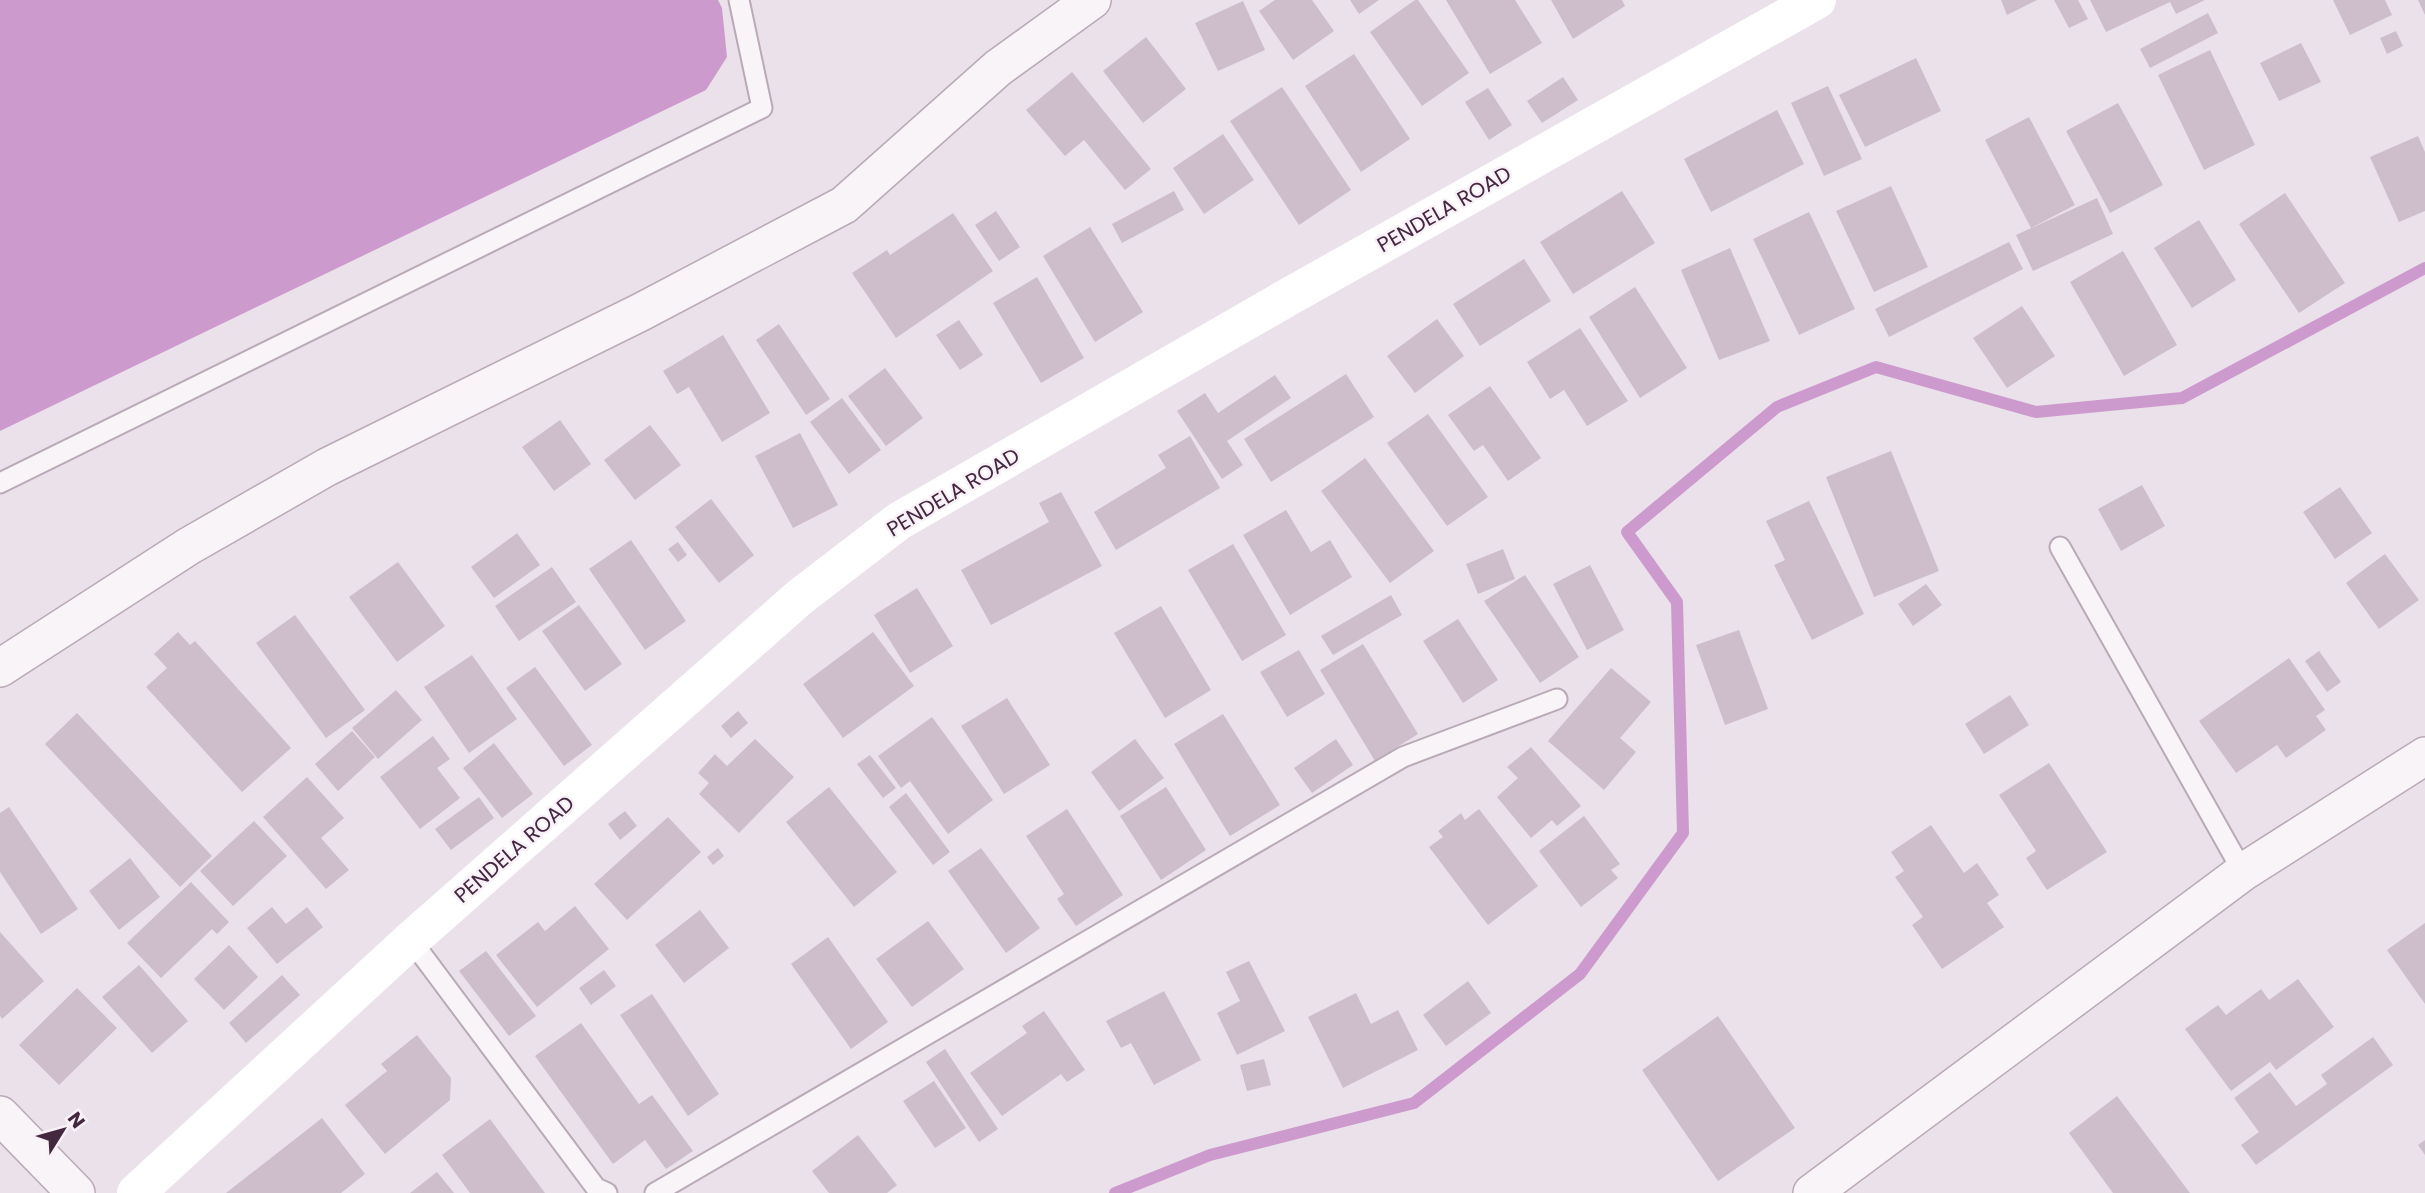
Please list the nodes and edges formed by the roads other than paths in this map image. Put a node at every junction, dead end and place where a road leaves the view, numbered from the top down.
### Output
1 (739, 0) edge
2 (1092, 0) edge
3 (1817, 0) edge
4 (0, 483) edge
5 (2060, 547) dead end
6 (0, 668) edge
7 (1557, 699) dead end
8 (2425, 756) edge
9 (2244, 872) junction
10 (411, 940) junction
11 (0, 1115) edge
12 (76, 1193) edge
13 (136, 1193) edge
14 (607, 1193) edge
15 (654, 1193) edge
16 (1812, 1193) edge

1 - 4 lane
2 - 6 street
3 - 10 street, PENDELA ROAD
5 - 9 lane
7 - 15 lane
8 - 9 street
9 - 16 street
10 - 13 street, PENDELA ROAD
10 - 14 lane
11 - 12 street

